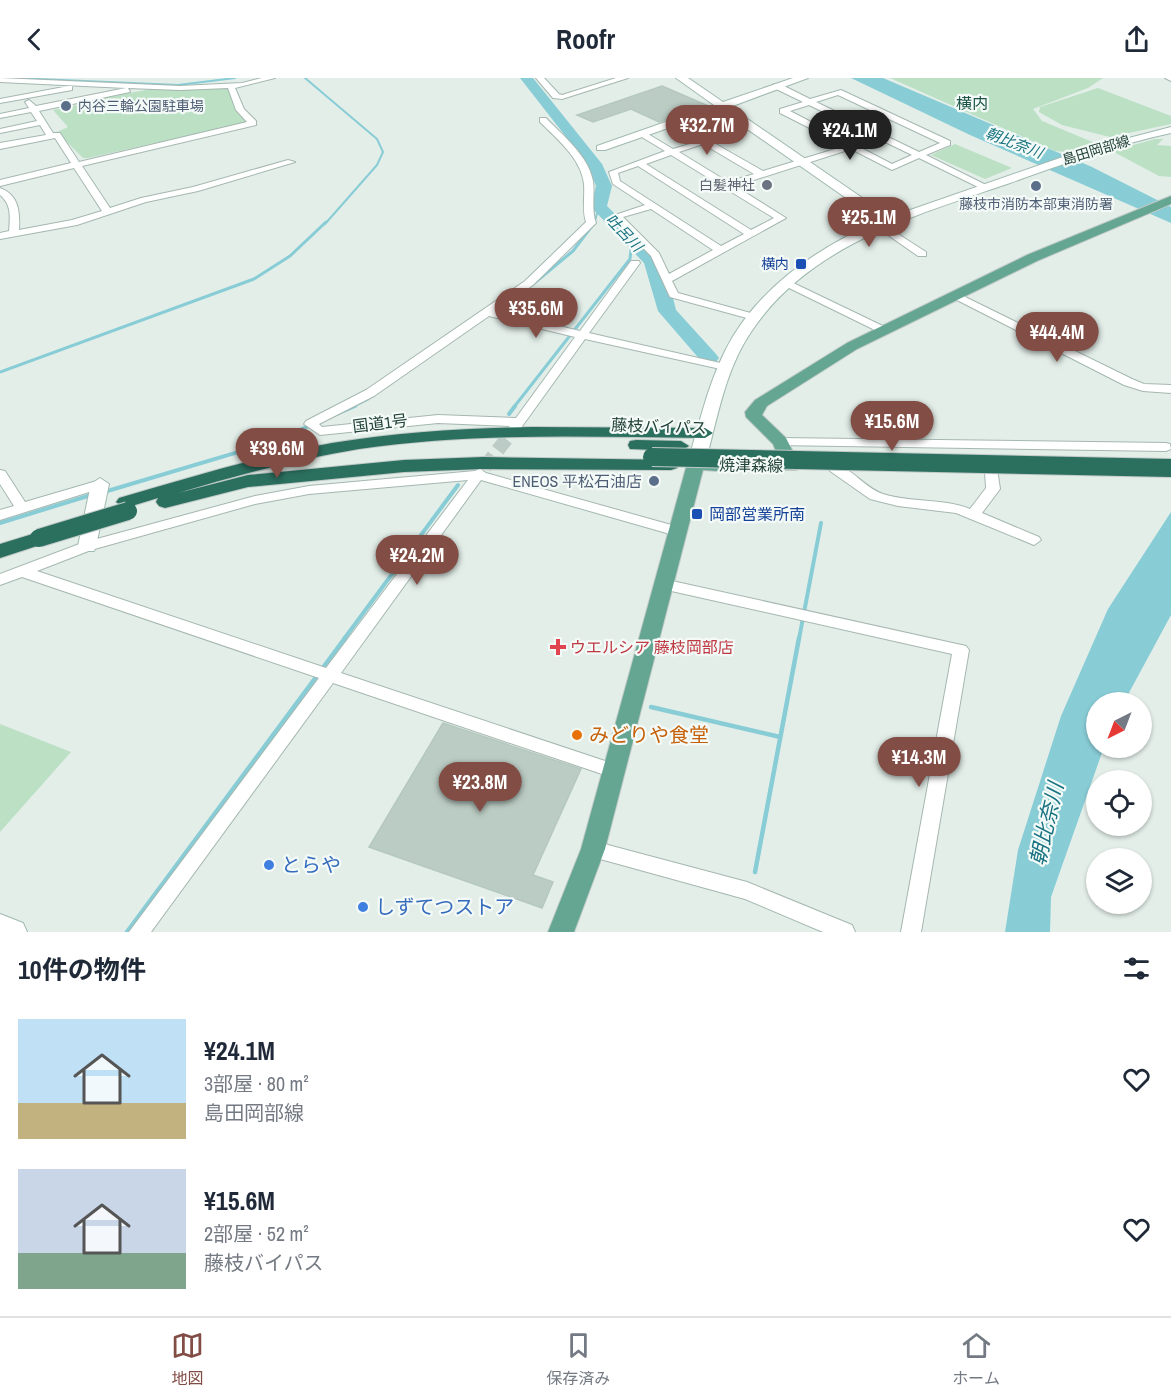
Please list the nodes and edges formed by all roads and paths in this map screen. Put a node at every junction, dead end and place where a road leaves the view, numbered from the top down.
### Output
1 (271, 78) edge
2 (540, 78) edge
3 (624, 78) edge
4 (681, 78) edge
5 (803, 78) edge
6 (0, 80) edge
7 (10, 80) junction
8 (48, 81) junction
9 (92, 84) junction
10 (147, 86) junction
11 (231, 86) junction
12 (777, 86) junction
13 (54, 91) junction
14 (22, 97) junction
15 (0, 101) edge
16 (809, 102) junction
17 (723, 106) junction
18 (34, 109) junction
19 (0, 116) edge
20 (543, 120) dead end
21 (42, 122) junction
22 (1171, 130) edge
23 (0, 131) edge
24 (643, 134) junction
25 (51, 136) junction
26 (0, 146) edge
27 (850, 147) junction
28 (601, 148) dead end
29 (672, 151) junction
30 (920, 156) junction
31 (291, 162) dead end
32 (799, 162) junction
33 (639, 163) junction
34 (76, 164) junction
35 (761, 174) junction
36 (0, 183) edge
37 (728, 185) junction
38 (985, 187) junction
39 (0, 191) edge
40 (11, 197) junction
41 (1171, 200) edge
42 (0, 202) edge
43 (652, 206) junction
44 (108, 213) junction
45 (14, 221) junction
46 (882, 222) junction
47 (0, 223) edge
48 (14, 233) junction
49 (752, 234) junction
50 (0, 236) edge
51 (721, 251) junction
52 (922, 254) dead end
53 (634, 263) dead end
54 (669, 279) junction
55 (788, 283) junction
56 (957, 296) junction
57 (492, 313) junction
58 (754, 317) junction
59 (885, 331) junction
60 (582, 334) junction
61 (727, 363) junction
62 (1171, 389) edge
63 (705, 433) junction
64 (780, 442) junction
65 (1168, 453) edge
66 (696, 464) junction
67 (791, 466) junction
68 (835, 468) junction
69 (1171, 468) edge
70 (482, 471) junction
71 (992, 472) junction
72 (1171, 473) edge
73 (248, 481) junction
74 (2, 482) edge
75 (100, 484) joint
76 (149, 495) junction
77 (127, 506) junction
78 (22, 508) junction
79 (0, 515) edge
80 (973, 515) junction
81 (677, 531) junction
82 (39, 533) junction
83 (0, 540) edge
84 (1034, 540) dead end
85 (87, 546) junction
86 (0, 552) edge
87 (23, 572) junction
88 (0, 580) edge
89 (663, 584) junction
90 (330, 676) junction
91 (614, 776) junction
92 (593, 849) junction
93 (0, 926) edge
94 (14, 932) edge
95 (139, 932) edge
96 (561, 932) edge
97 (846, 932) edge
98 (911, 932) edge

1 - 11 street
2 - 3 street
4 - 17 street
5 - 12 street
6 - 7 street
7 - 8 street
7 - 14 street
8 - 9 street
8 - 13 street
9 - 10 street
9 - 13 street
10 - 11 street
10 - 18 street
11 - 34 street
12 - 16 street
12 - 17 street
13 - 14 street
14 - 15 street
14 - 18 street
16 - 27 street
16 - 30 street
16 - 30 street
17 - 24 street
17 - 32 street
18 - 19 street
18 - 21 street
20 - 57 street
21 - 23 street
21 - 25 street
22 - 38 street, 島田岡部線
24 - 28 street
24 - 29 street
25 - 26 street
25 - 34 street
27 - 30 street
27 - 32 street
29 - 33 street
29 - 35 street
29 - 37 street
30 - 38 street
31 - 44 street
32 - 35 street
32 - 46 street
33 - 43 street
33 - 49 street
34 - 36 street
34 - 44 street
35 - 37 street
37 - 49 street
38 - 46 street, 島田岡部線
39 - 40 street
40 - 42 street
40 - 45 street
41 - 56 main road, 焼津森線
43 - 51 street
43 - 54 street
44 - 48 street
45 - 47 street
45 - 48 street
46 - 52 street
46 - 55 street, 島田岡部線
48 - 50 street
49 - 51 street
51 - 54 street
53 - 60 street
54 - 58 street
55 - 58 street, 島田岡部線
55 - 59 street
56 - 59 main road, 焼津森線
56 - 62 street
57 - 60 street
57 - 60 street
58 - 61 street, 島田岡部線
59 - 64 main road, 焼津森線
60 - 61 street
61 - 63 street, 島田岡部線
63 - 66 street, 島田岡部線
63 - 76 highway, 国道1号
64 - 65 street
64 - 67 main road, 焼津森線
65 - 76 highway, 藤枝バイパス
66 - 67 main road, 焼津森線
66 - 73 highway, 国道1号
66 - 81 main road, 焼津森線
67 - 68 street
68 - 71 street
68 - 80 street
69 - 73 highway, 藤枝バイパス, bridge
70 - 81 street
70 - 85 street
70 - 90 street
71 - 72 street
71 - 80 street
73 - 77 highway, 国道1号
74 - 78 street
75 - 78 street
75 - 85 street
76 - 77 highway, 国道1号
77 - 82 highway, 国道1号, bridge
78 - 79 street
80 - 84 street
81 - 89 main road, 焼津森線
82 - 83 highway, 国道1号
82 - 86 highway, 国道1号
85 - 87 street
87 - 88 street
87 - 90 street
89 - 91 main road, 焼津森線
89 - 98 street
90 - 91 street
90 - 95 street
91 - 92 main road, 焼津森線
92 - 96 main road, 焼津森線
92 - 97 street
93 - 94 street

